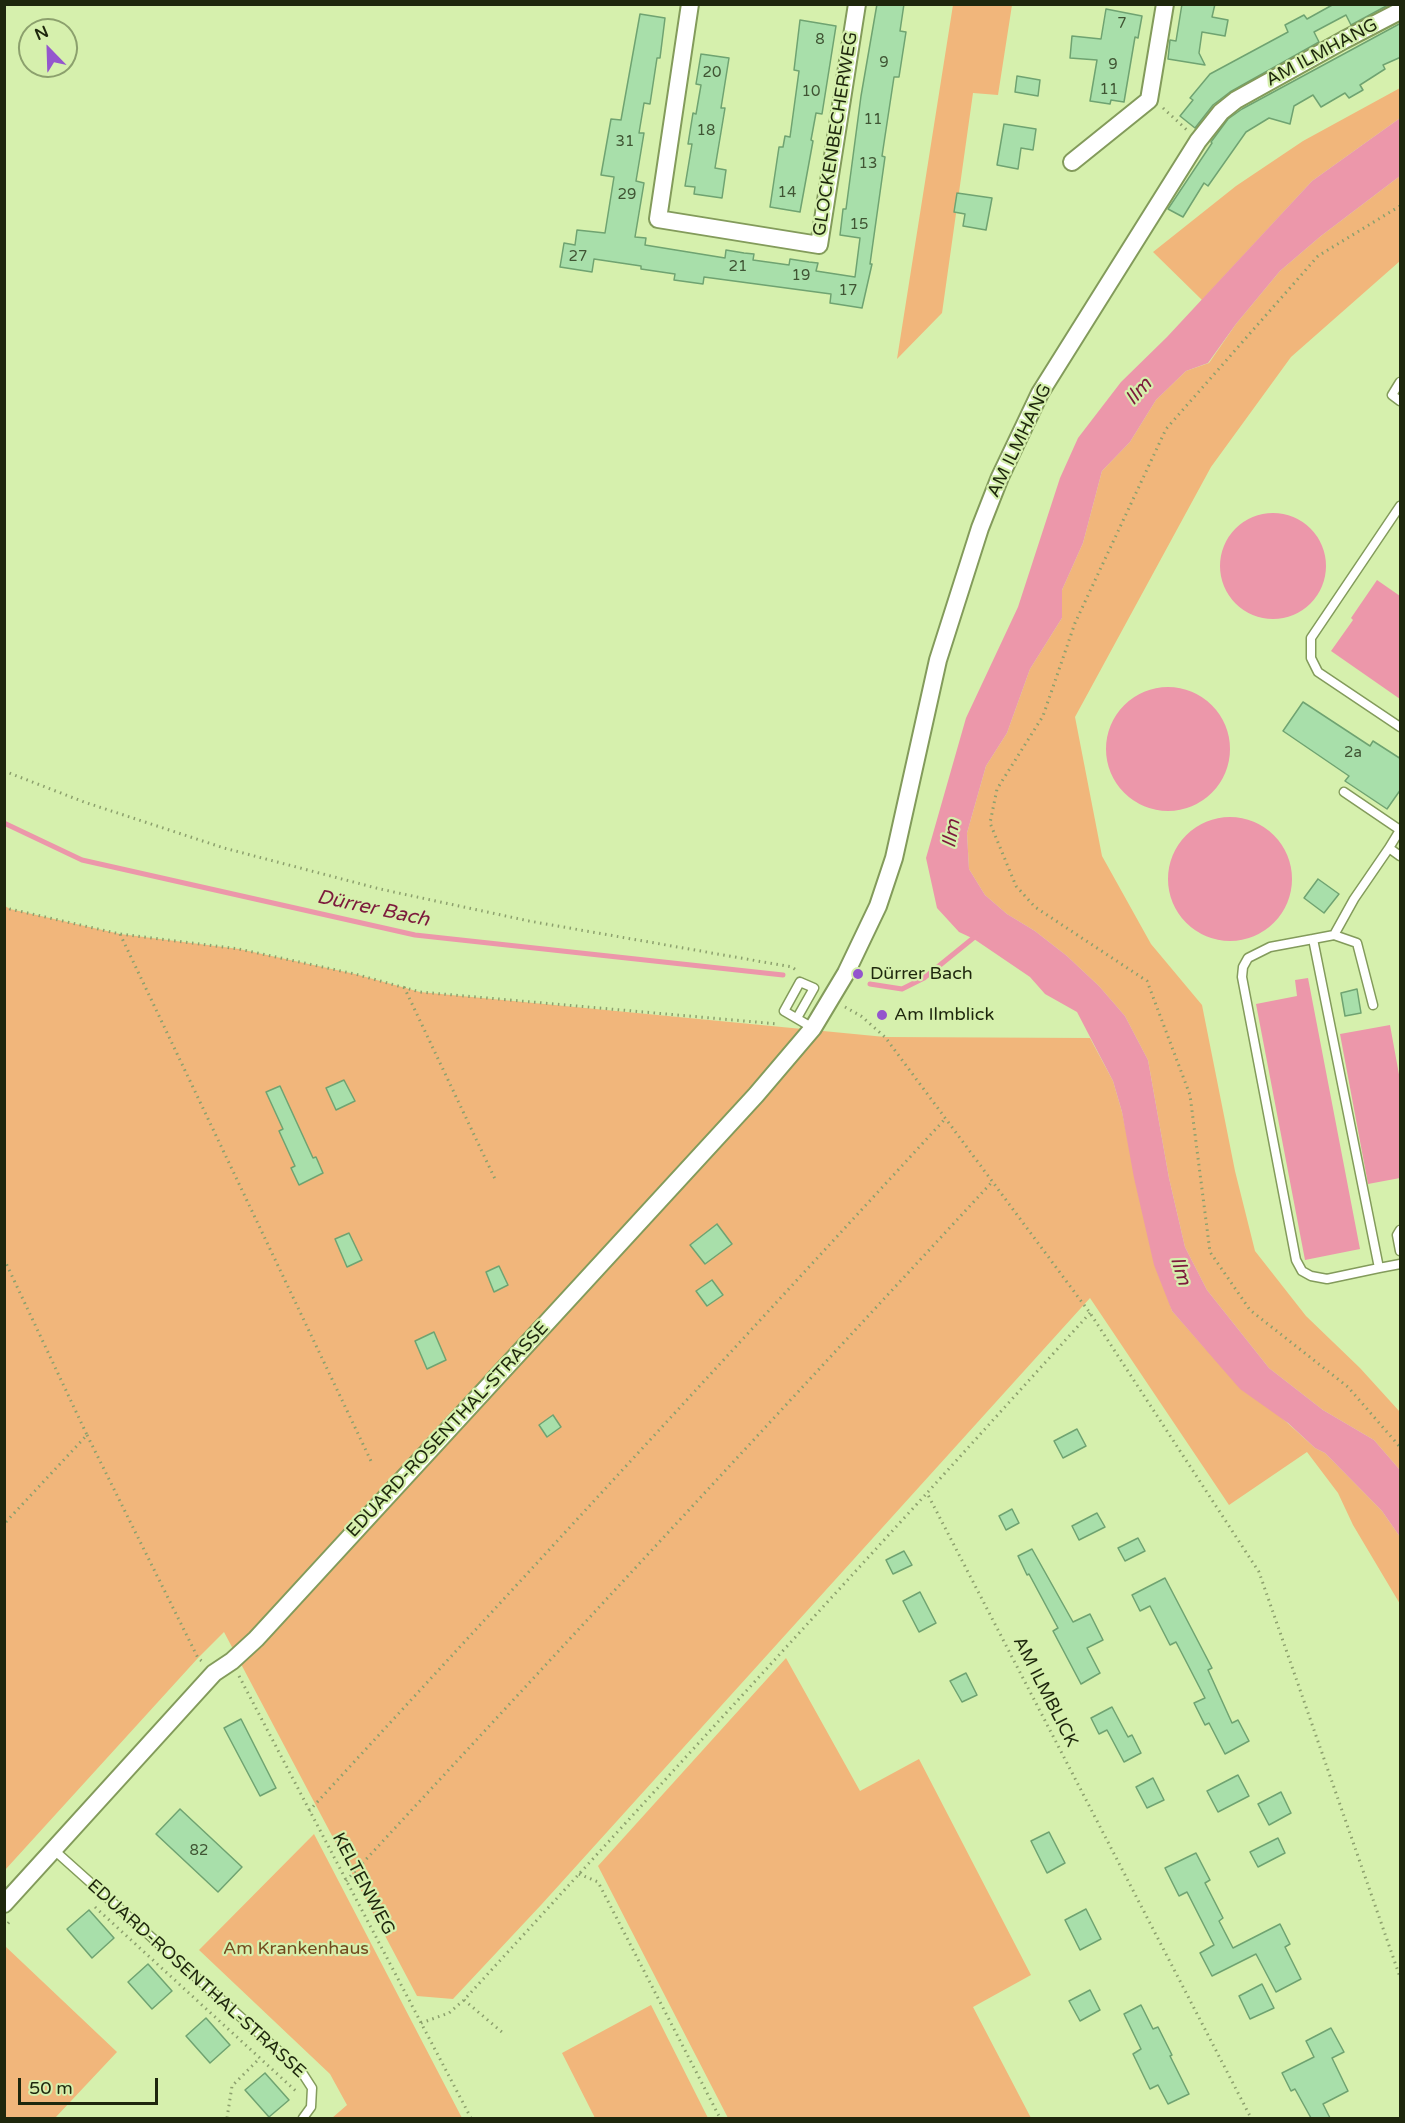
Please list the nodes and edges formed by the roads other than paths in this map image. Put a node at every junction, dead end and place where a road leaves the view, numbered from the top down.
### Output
1 (690, 4) edge
2 (857, 4) edge
3 (1165, 4) edge
4 (1401, 11) edge
5 (1072, 162) dead end
6 (1401, 382) edge
7 (1401, 401) edge
8 (1401, 506) edge
9 (1401, 727) edge
10 (1344, 792) dead end
11 (1389, 848) junction
12 (1401, 856) edge
13 (1334, 935) junction
14 (1313, 939) junction
15 (831, 999) joint
16 (1373, 1005) dead end
17 (797, 1018) dead end
18 (813, 1028) junction
19 (1401, 1230) edge
20 (1401, 1251) edge
21 (1401, 1264) edge
22 (1378, 1268) junction
23 (54, 1850) junction
24 (4, 1904) edge
25 (303, 2118) edge

1 - 2 street, GLOCKENBECHERWEG
3 - 5 street
4 - 15 street, AM ILMHANG
6 - 7 lane
8 - 9 lane
10 - 11 lane
11 - 12 lane
11 - 13 lane
13 - 14 lane
13 - 16 lane
14 - 22 lane
14 - 22 lane
15 - 18 street, EDUARD-ROSENTHAL-STRASSE
17 - 18 lane
18 - 23 street, EDUARD-ROSENTHAL-STRASSE
19 - 20 lane
21 - 22 lane
23 - 24 street, EDUARD-ROSENTHAL-STRASSE
23 - 25 lane, EDUARD-ROSENTHAL-STRASSE

